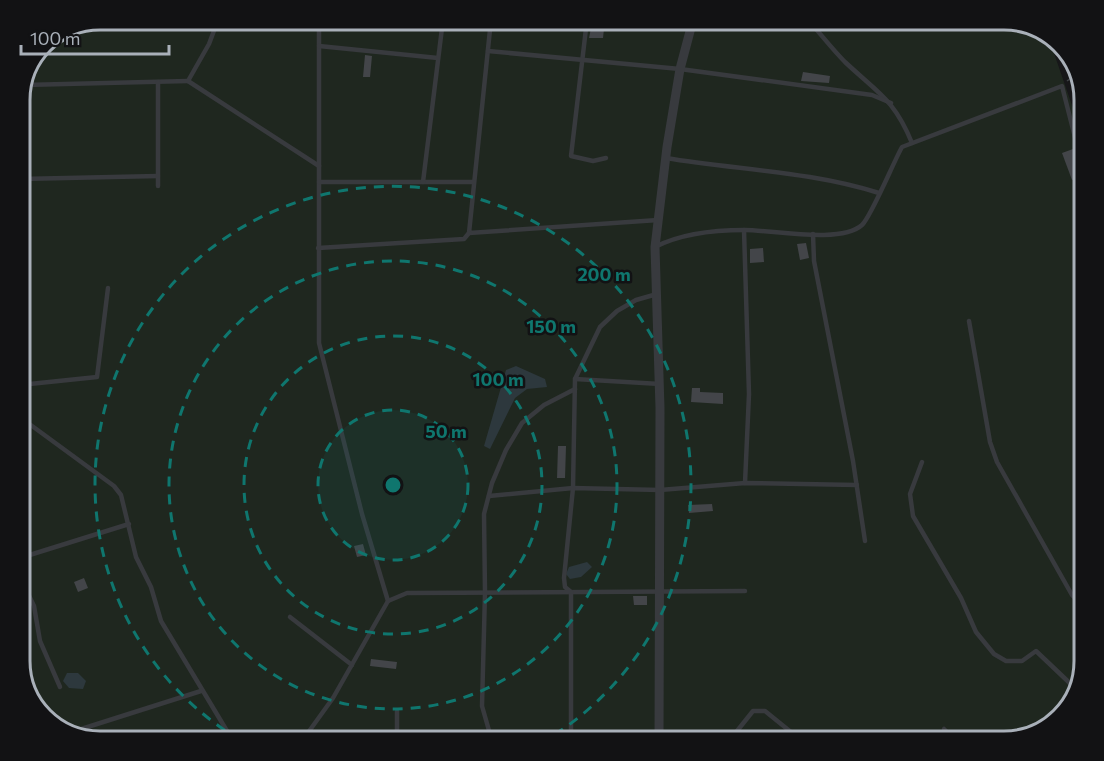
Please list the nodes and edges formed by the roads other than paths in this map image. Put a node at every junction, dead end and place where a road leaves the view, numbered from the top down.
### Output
1 (214, 30) edge
2 (319, 30) edge
3 (442, 30) edge
4 (490, 30) edge
5 (586, 30) edge
6 (690, 30) edge
7 (817, 30) edge
8 (319, 46) junction
9 (488, 51) junction
10 (438, 58) junction
11 (583, 59) junction
12 (680, 69) junction
13 (188, 81) junction
14 (158, 82) junction
15 (32, 85) edge
16 (891, 103) junction
17 (1074, 133) edge
18 (912, 143) junction
19 (606, 158) dead end
20 (665, 158) junction
21 (319, 166) junction
22 (158, 176) junction
23 (30, 179) edge
24 (319, 182) junction
25 (423, 182) junction
26 (473, 182) junction
27 (158, 186) dead end
28 (879, 193) junction
29 (658, 220) junction
30 (744, 230) junction
31 (469, 234) junction
32 (813, 234) junction
33 (656, 247) junction
34 (318, 248) junction
35 (108, 288) dead end
36 (657, 294) junction
37 (969, 321) dead end
38 (575, 379) junction
39 (30, 384) edge
40 (660, 384) junction
41 (574, 389) junction
42 (30, 424) edge
43 (922, 462) dead end
44 (745, 483) junction
45 (857, 485) junction
46 (573, 488) junction
47 (660, 490) junction
48 (489, 496) junction
49 (129, 524) junction
50 (865, 541) dead end
51 (30, 555) edge
52 (659, 591) junction
53 (746, 591) dead end
54 (570, 592) junction
55 (485, 593) junction
56 (1074, 597) edge
57 (30, 598) edge
58 (388, 601) junction
59 (290, 617) dead end
60 (352, 665) junction
61 (1070, 684) edge
62 (60, 687) dead end
63 (201, 691) junction
64 (397, 711) dead end
65 (82, 729) edge
66 (227, 731) edge
67 (310, 731) edge
68 (397, 731) edge
69 (489, 731) edge
70 (571, 731) edge
71 (659, 731) edge
72 (737, 731) edge
73 (790, 731) edge

1 - 13 lane
2 - 8 lane
3 - 10 lane
4 - 9 lane
5 - 11 lane
6 - 12 street
7 - 16 lane
8 - 10 lane
8 - 21 lane
9 - 11 lane
9 - 26 lane
10 - 25 lane
11 - 12 lane
11 - 19 lane
12 - 16 lane
12 - 20 street
13 - 14 lane
13 - 21 lane
14 - 15 lane
14 - 22 lane
16 - 18 lane
17 - 18 lane
18 - 28 lane
20 - 28 lane
20 - 29 street
21 - 24 lane
22 - 23 lane
22 - 27 lane
24 - 25 lane
24 - 34 lane
25 - 26 lane
26 - 31 lane
28 - 32 lane
29 - 31 lane
29 - 33 street
30 - 32 lane
30 - 33 lane
30 - 44 lane
31 - 34 lane
32 - 45 lane
33 - 36 street
34 - 58 lane
35 - 39 lane
36 - 38 lane
36 - 40 street
37 - 56 lane
38 - 40 lane
38 - 41 lane
40 - 47 street
41 - 46 lane
41 - 48 lane
42 - 49 lane
43 - 61 lane
44 - 45 lane
44 - 47 lane
45 - 50 lane
46 - 47 lane
46 - 48 lane
46 - 54 lane
47 - 52 street
48 - 55 lane
49 - 51 lane
49 - 63 lane
52 - 53 lane
52 - 54 lane
52 - 71 street
54 - 55 lane
54 - 70 lane
55 - 58 lane
55 - 69 lane
57 - 62 lane
58 - 60 lane
59 - 60 lane
60 - 67 lane
63 - 65 lane
63 - 66 lane
64 - 68 lane
72 - 73 lane

